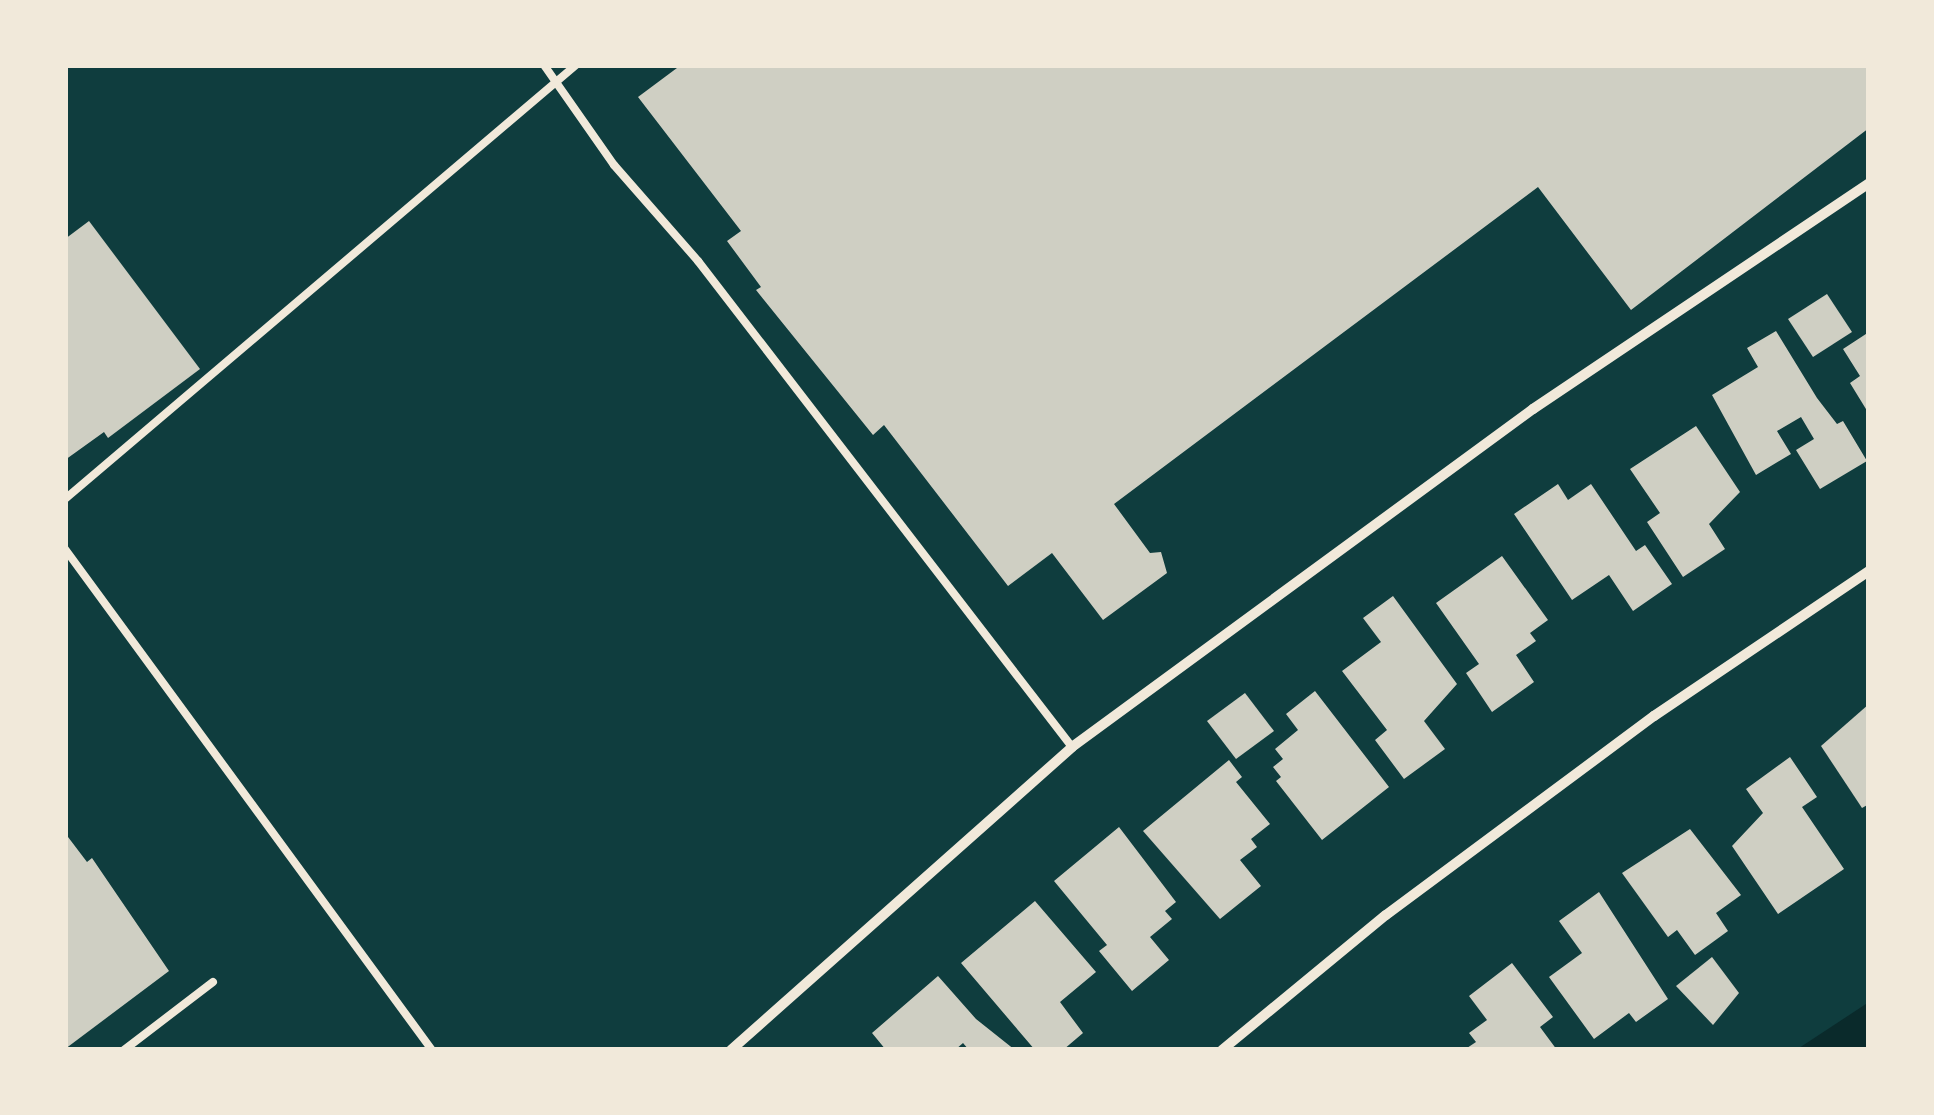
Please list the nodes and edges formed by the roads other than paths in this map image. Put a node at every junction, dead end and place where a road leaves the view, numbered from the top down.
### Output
1 (544, 65) edge
2 (576, 65) edge
3 (556, 80) junction
4 (1869, 183) edge
5 (65, 499) edge
6 (65, 549) edge
7 (1869, 572) edge
8 (1072, 747) junction
9 (213, 982) dead end
10 (124, 1050) edge
11 (432, 1050) edge
12 (731, 1050) edge
13 (1222, 1050) edge

1 - 3 lane
2 - 3 lane
3 - 5 lane
3 - 8 lane
4 - 8 street
6 - 11 lane
7 - 13 street
8 - 12 street
9 - 10 lane

